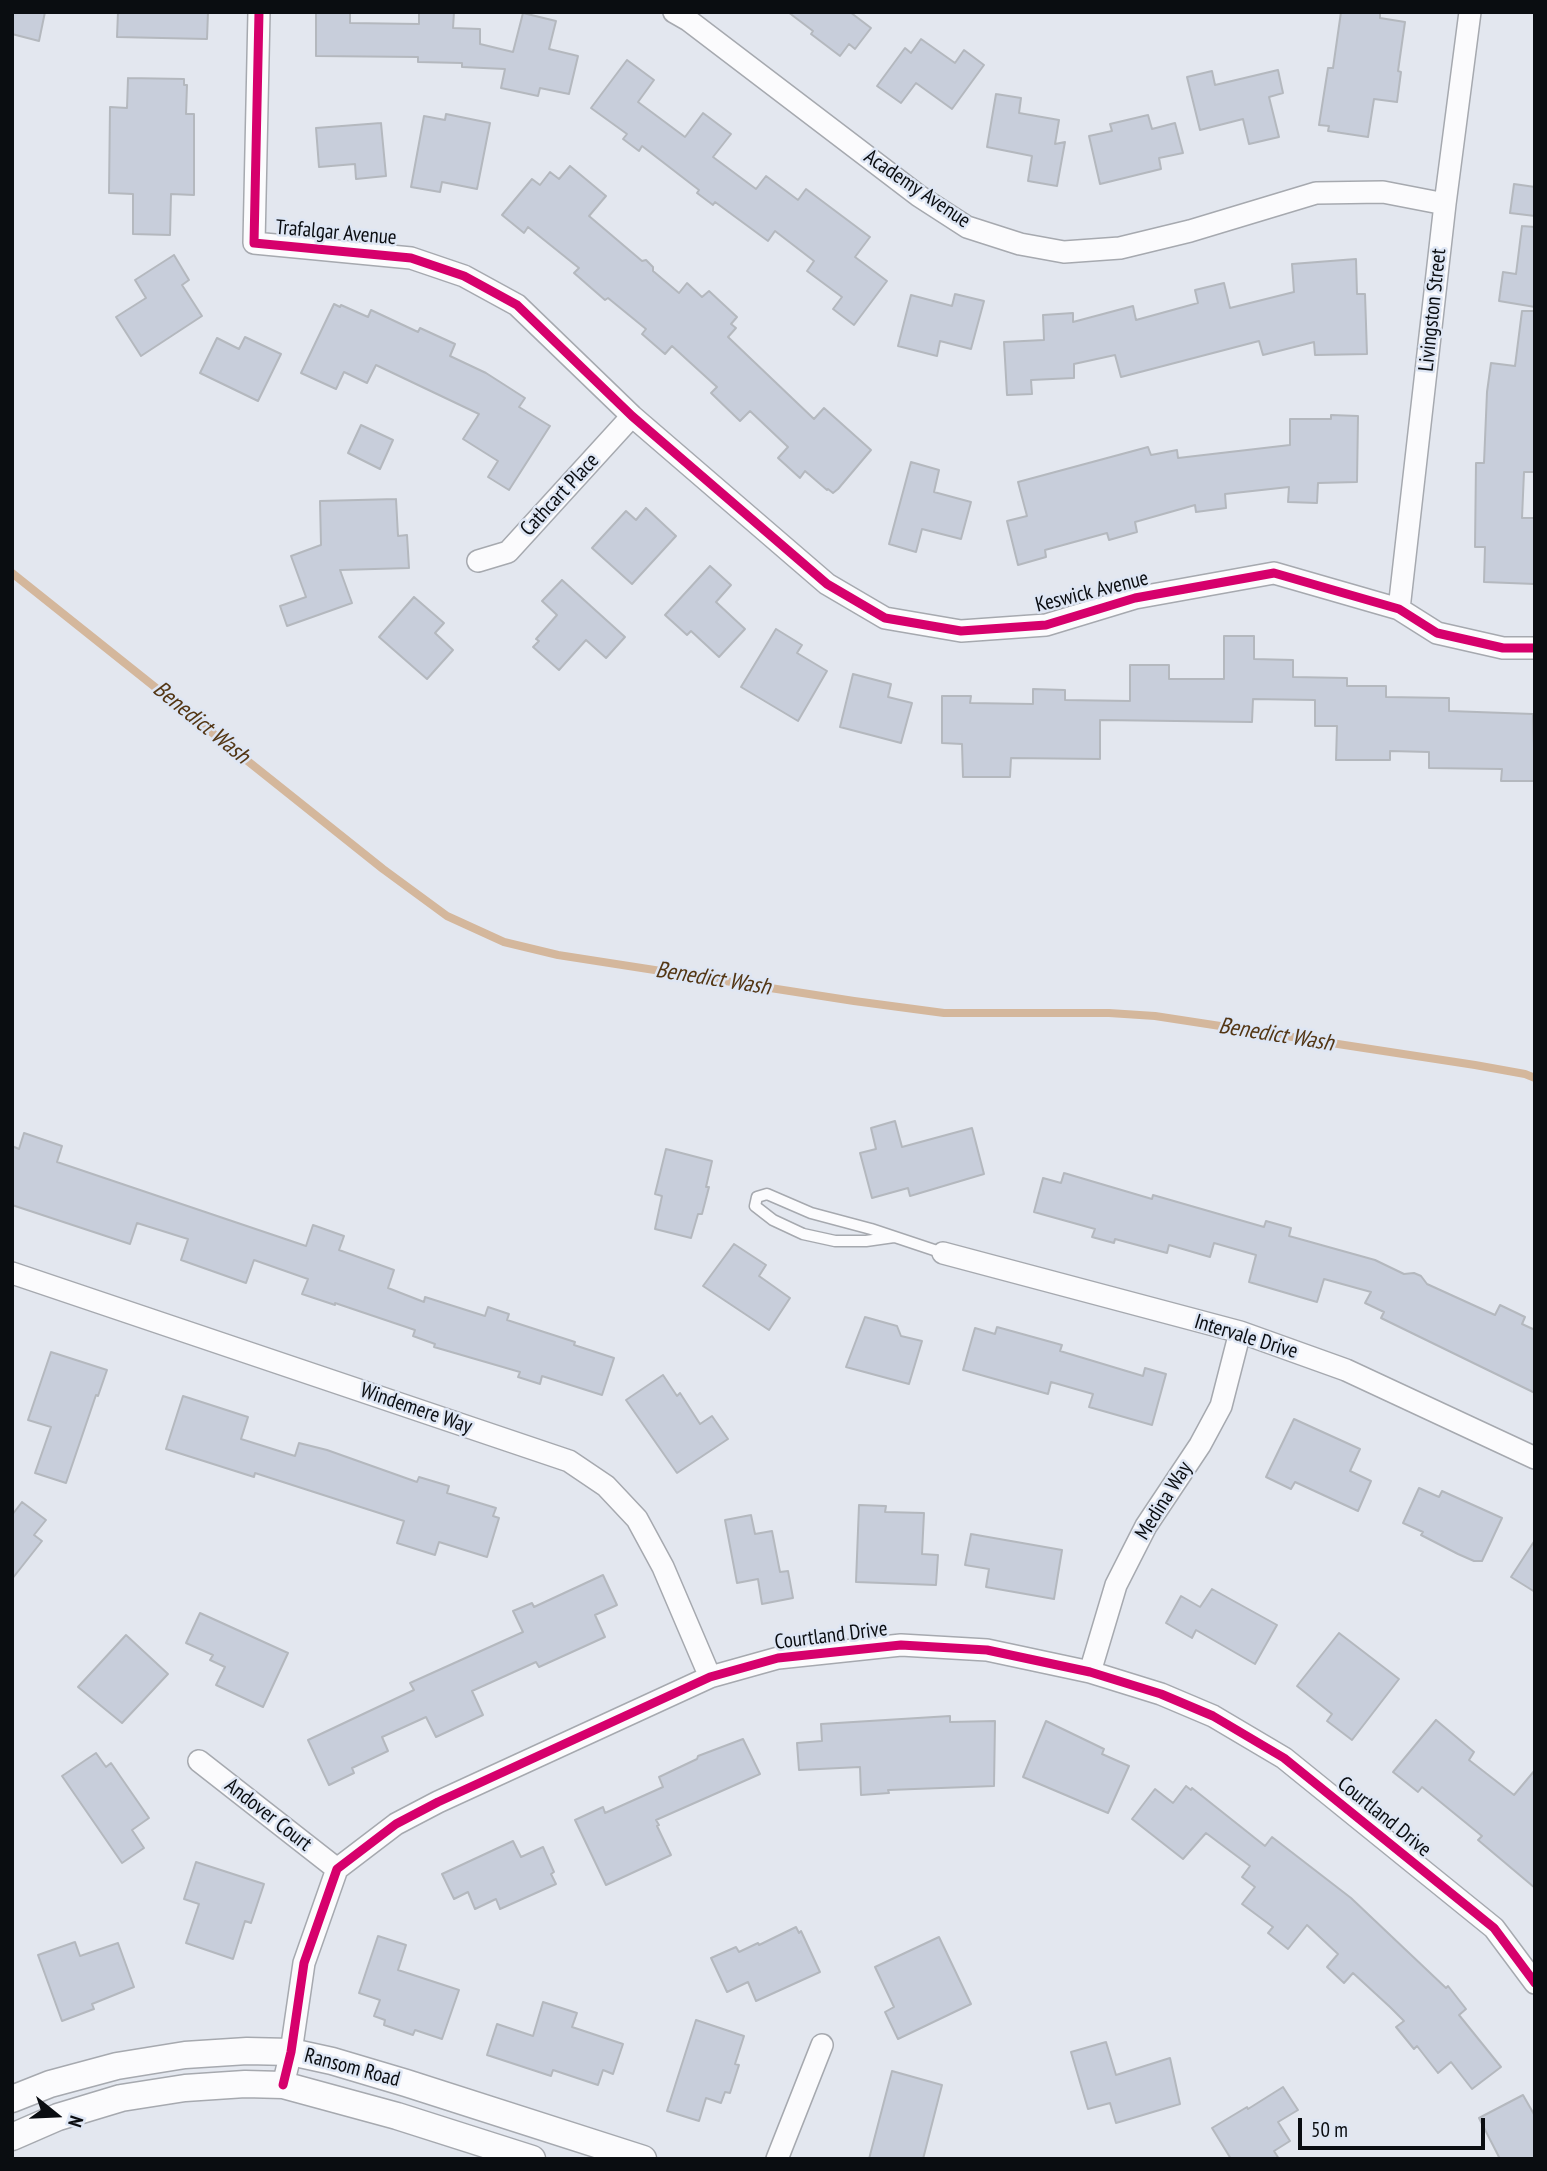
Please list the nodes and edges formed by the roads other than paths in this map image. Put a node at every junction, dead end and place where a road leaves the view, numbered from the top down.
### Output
1 (259, 12) edge
2 (1470, 12) edge
3 (685, 15) edge
4 (1445, 204) junction
5 (632, 416) junction
6 (478, 561) dead end
7 (1399, 609) junction
8 (1535, 648) edge
9 (894, 1237) junction
10 (943, 1253) joint
11 (12, 1273) edge
12 (1240, 1332) junction
13 (1535, 1458) edge
14 (1090, 1672) junction
15 (710, 1677) junction
16 (199, 1761) dead end
17 (337, 1869) junction
18 (1535, 1983) edge
19 (822, 2045) dead end
20 (291, 2052) junction
21 (283, 2085) junction
22 (12, 2098) edge
23 (12, 2137) edge
24 (532, 2159) edge
25 (643, 2159) edge
26 (777, 2159) edge

1 - 5 street, Trafalgar Avenue
2 - 4 street, Livingston Street
3 - 4 street, Academy Avenue
4 - 7 street, Livingston Street
5 - 6 street, Cathcart Place
5 - 7 street, Keswick Avenue
7 - 8 street, Keswick Avenue
9 - 9 lane
9 - 10 lane
10 - 12 street, Intervale Drive
11 - 15 street, Windemere Way
12 - 13 street, Intervale Drive
12 - 14 street, Medina Way
14 - 15 street, Courtland Drive
14 - 18 street, Courtland Drive
15 - 17 street, Courtland Drive
16 - 17 street, Andover Court
17 - 20 street
19 - 26 street
20 - 21 street
20 - 22 street, Ransom Road
20 - 25 street, Ransom Road
21 - 23 street, Ransom Road
21 - 24 street, Ransom Road

